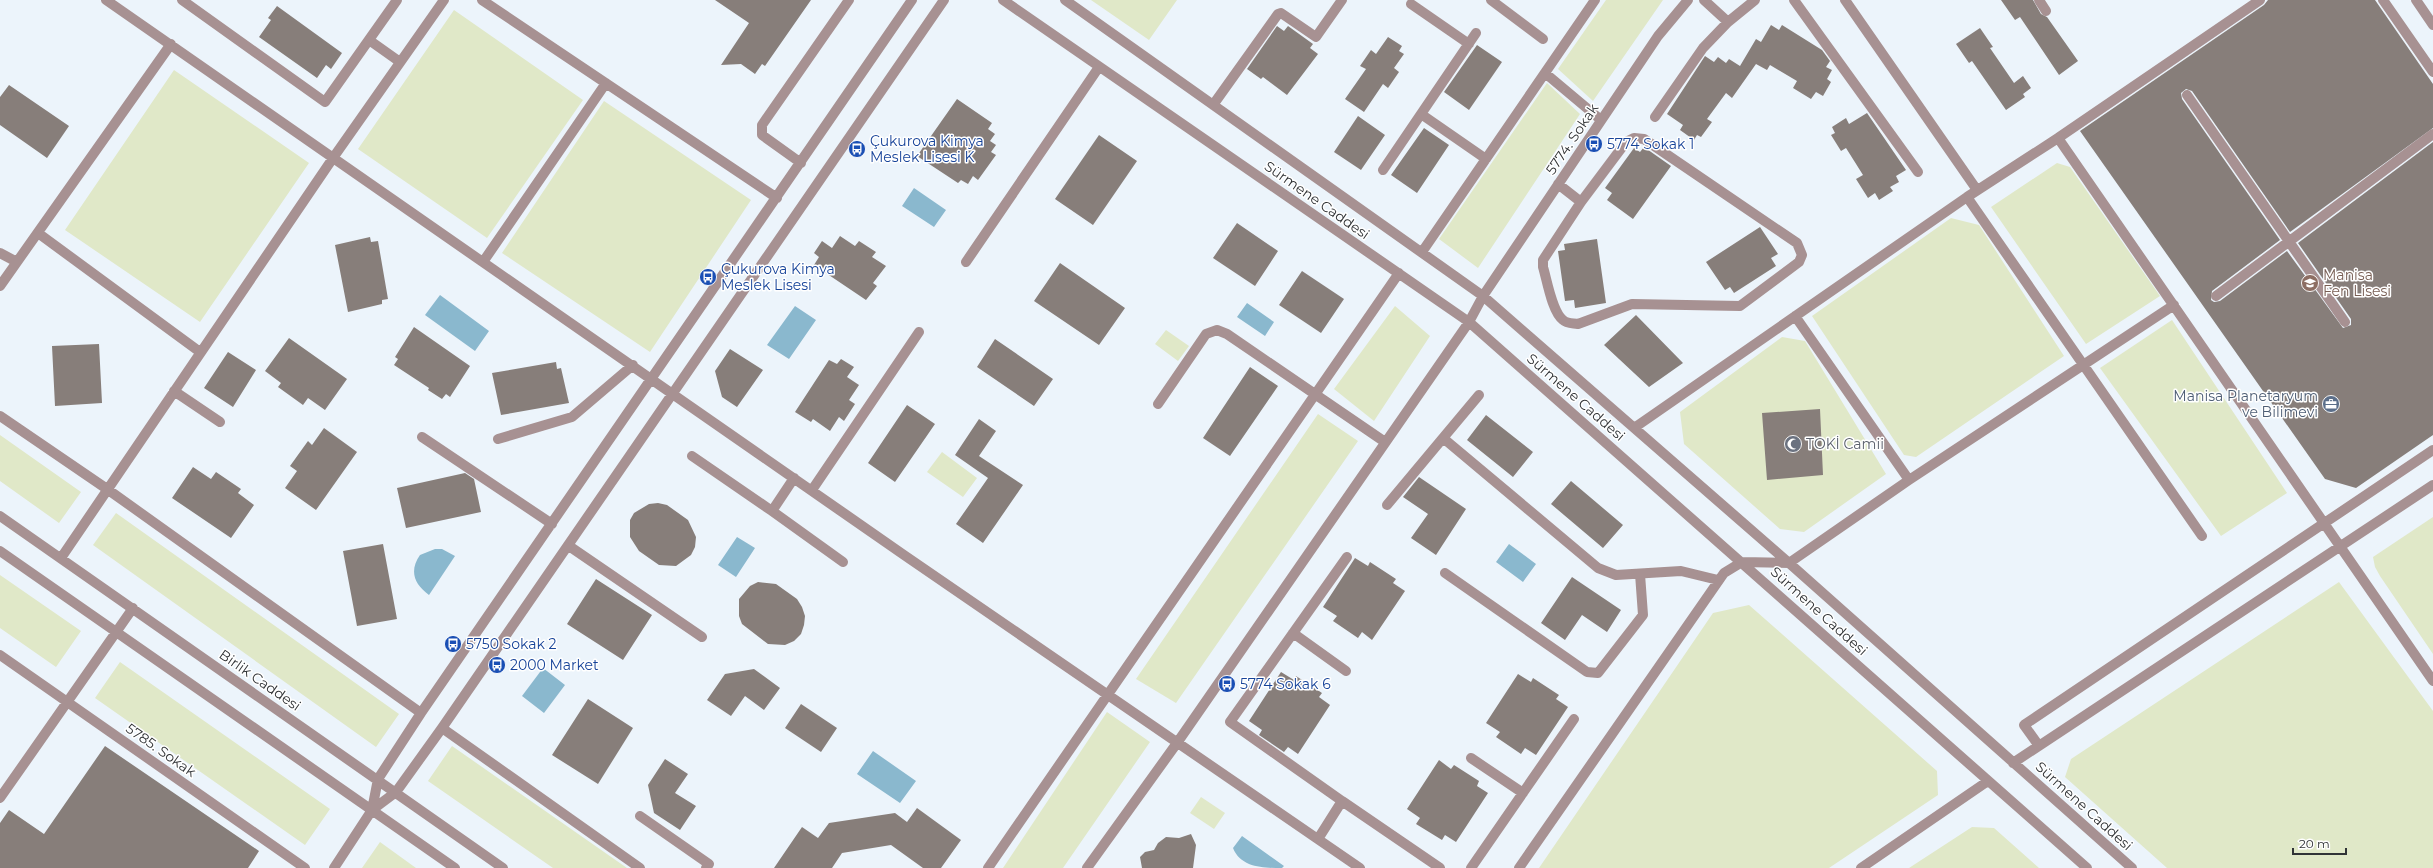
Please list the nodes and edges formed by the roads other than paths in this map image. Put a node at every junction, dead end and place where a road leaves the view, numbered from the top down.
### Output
1 (106, 0) edge
2 (182, 0) edge
3 (398, 0) edge
4 (444, 0) edge
5 (482, 0) edge
6 (849, 0) edge
7 (912, 0) edge
8 (944, 0) edge
9 (1004, 0) edge
10 (1064, 0) edge
11 (1342, 0) edge
12 (1491, 0) edge
13 (1595, 0) edge
14 (1688, 0) edge
15 (1704, 0) edge
16 (1756, 0) edge
17 (1794, 0) edge
18 (1845, 0) edge
19 (2039, 0) edge
20 (2260, 0) edge
21 (2383, 0) edge
22 (2416, 0) edge
23 (1411, 4) dead end
24 (2046, 11) dead end
25 (1728, 22) junction
26 (2433, 25) edge
27 (1476, 33) dead end
28 (1543, 39) dead end
29 (369, 40) junction
30 (171, 44) junction
31 (1468, 44) junction
32 (400, 62) junction
33 (1099, 67) junction
34 (2433, 72) edge
35 (1545, 73) junction
36 (606, 84) junction
37 (2187, 95) dead end
38 (1213, 105) junction
39 (1421, 114) junction
40 (1655, 116) dead end
41 (1601, 120) junction
42 (2433, 134) edge
43 (2058, 138) junction
44 (333, 158) junction
45 (1486, 159) junction
46 (801, 163) junction
47 (1383, 170) dead end
48 (1918, 172) dead end
49 (1558, 184) junction
50 (1977, 190) junction
51 (1967, 197) junction
52 (777, 198) junction
53 (1582, 202) junction
54 (38, 233) junction
55 (2290, 241) junction
56 (1422, 252) junction
57 (0, 253) edge
58 (17, 262) junction
59 (483, 262) junction
60 (966, 262) dead end
61 (1399, 273) junction
62 (0, 286) edge
63 (1483, 296) junction
64 (2216, 296) dead end
65 (2174, 305) junction
66 (1796, 316) junction
67 (1469, 322) junction
68 (2345, 322) dead end
69 (918, 332) dead end
70 (200, 352) junction
71 (2083, 364) junction
72 (633, 365) junction
73 (653, 378) junction
74 (174, 391) junction
75 (674, 393) junction
76 (1316, 394) junction
77 (1479, 395) dead end
78 (1158, 404) dead end
79 (0, 416) edge
80 (220, 422) dead end
81 (1634, 428) junction
82 (422, 437) dead end
83 (1443, 438) junction
84 (498, 439) dead end
85 (1385, 442) junction
86 (2433, 450) edge
87 (692, 456) dead end
88 (794, 478) junction
89 (1908, 480) junction
90 (2433, 485) edge
91 (107, 489) junction
92 (812, 490) junction
93 (1387, 505) dead end
94 (772, 511) junction
95 (0, 516) edge
96 (2326, 522) junction
97 (552, 524) junction
98 (2202, 536) dead end
99 (2341, 545) junction
100 (569, 546) junction
101 (0, 552) edge
102 (1347, 557) dead end
103 (61, 558) junction
104 (843, 562) dead end
105 (1742, 562) junction
106 (1790, 563) junction
107 (1445, 573) dead end
108 (1640, 574) junction
109 (1718, 580) junction
110 (133, 608) junction
111 (116, 632) junction
112 (1293, 633) junction
113 (702, 637) dead end
114 (0, 655) edge
115 (1346, 671) dead end
116 (2433, 681) edge
117 (1107, 695) junction
118 (67, 701) junction
119 (421, 713) junction
120 (1574, 719) dead end
121 (442, 728) junction
122 (1177, 743) junction
123 (2039, 746) junction
124 (1471, 758) dead end
125 (2014, 762) junction
126 (378, 779) junction
127 (1988, 781) junction
128 (396, 792) junction
129 (1523, 793) junction
130 (0, 798) edge
131 (1342, 801) junction
132 (372, 810) junction
133 (640, 816) dead end
134 (1318, 840) junction
135 (305, 868) edge
136 (334, 868) edge
137 (455, 868) edge
138 (503, 868) edge
139 (640, 868) edge
140 (706, 868) edge
141 (988, 868) edge
142 (1086, 868) edge
143 (1360, 868) edge
144 (1440, 868) edge
145 (1471, 868) edge
146 (1519, 868) edge
147 (1861, 868) edge
148 (2087, 868) edge
149 (2132, 868) edge

1 - 30 street
2 - 29 street
3 - 29 street
4 - 32 street
5 - 36 street
6 - 46 street
7 - 46 street
8 - 75 street
9 - 33 street, Sürmene Caddesi
10 - 38 street, Sürmene Caddesi
11 - 38 street
12 - 28 street
13 - 35 street
14 - 41 street, 5774. Sokak
15 - 25 street
16 - 25 street
17 - 48 street
18 - 50 street
19 - 24 street
20 - 43 street
21 - 34 street
22 - 26 street
23 - 31 street
25 - 40 street
27 - 31 street
29 - 32 street
30 - 44 street
30 - 54 street
31 - 39 street
32 - 44 street
33 - 60 street
33 - 61 street, Sürmene Caddesi
35 - 41 street
35 - 45 street
36 - 52 street
36 - 59 street
37 - 55 street
38 - 56 street, Sürmene Caddesi
39 - 45 street
39 - 47 street
41 - 49 street, 5774. Sokak
42 - 55 street
43 - 50 street
43 - 65 street
44 - 59 street
44 - 70 street
45 - 56 street
46 - 52 street
49 - 53 street
49 - 63 street, 5774. Sokak
50 - 51 street
51 - 66 street
51 - 71 street
52 - 73 street
53 - 53 street
54 - 58 street
54 - 70 street
55 - 64 street
55 - 68 street
56 - 63 street, Sürmene Caddesi
57 - 58 street
58 - 62 street
59 - 72 street
61 - 67 street, Sürmene Caddesi
61 - 76 street
63 - 67 street, 5774. Sokak
63 - 81 street, Sürmene Caddesi
65 - 71 street
65 - 96 street
66 - 81 street
66 - 89 street
67 - 85 street, 5774. Sokak
67 - 105 street, Sürmene Caddesi
69 - 92 street
70 - 74 street
71 - 89 street
71 - 98 street
72 - 73 street
72 - 84 street
73 - 75 street
73 - 97 street
74 - 80 street
74 - 91 street
75 - 88 street
75 - 100 street
76 - 78 street
76 - 85 street
76 - 117 street
77 - 83 street
79 - 91 street
81 - 106 street, Sürmene Caddesi
82 - 97 street
83 - 93 street
83 - 108 street
85 - 122 street, 5774. Sokak
86 - 96 street
87 - 94 street
88 - 92 street
88 - 94 street
89 - 106 street
90 - 99 street
91 - 103 street
91 - 119 street
92 - 117 street
94 - 104 street
95 - 103 street, Birlik Caddesi
96 - 99 street
96 - 123 street
97 - 119 street
99 - 116 street
99 - 123 street
100 - 113 street
100 - 121 street
101 - 111 street
102 - 112 street
103 - 110 street, Birlik Caddesi
105 - 106 street
105 - 109 street
105 - 127 street, Sürmene Caddesi
106 - 125 street, Sürmene Caddesi
107 - 108 street
108 - 109 street
109 - 146 street
110 - 111 street
110 - 126 street, Birlik Caddesi
111 - 118 street
111 - 132 street
112 - 115 street
112 - 131 street
114 - 118 street, 5785. Sokak
117 - 122 street
117 - 141 street
118 - 130 street
118 - 135 street, 5785. Sokak
119 - 126 street
120 - 129 street
121 - 128 street
121 - 139 street
122 - 134 street
122 - 142 street, 5774. Sokak
123 - 125 street
124 - 129 street
125 - 149 street, Sürmene Caddesi
126 - 128 street, Birlik Caddesi
126 - 132 street
127 - 147 street
127 - 148 street, Sürmene Caddesi
128 - 132 street
128 - 138 street, Birlik Caddesi
129 - 145 street
131 - 134 street
131 - 144 street
132 - 136 street
132 - 137 street
133 - 140 street
134 - 143 street

